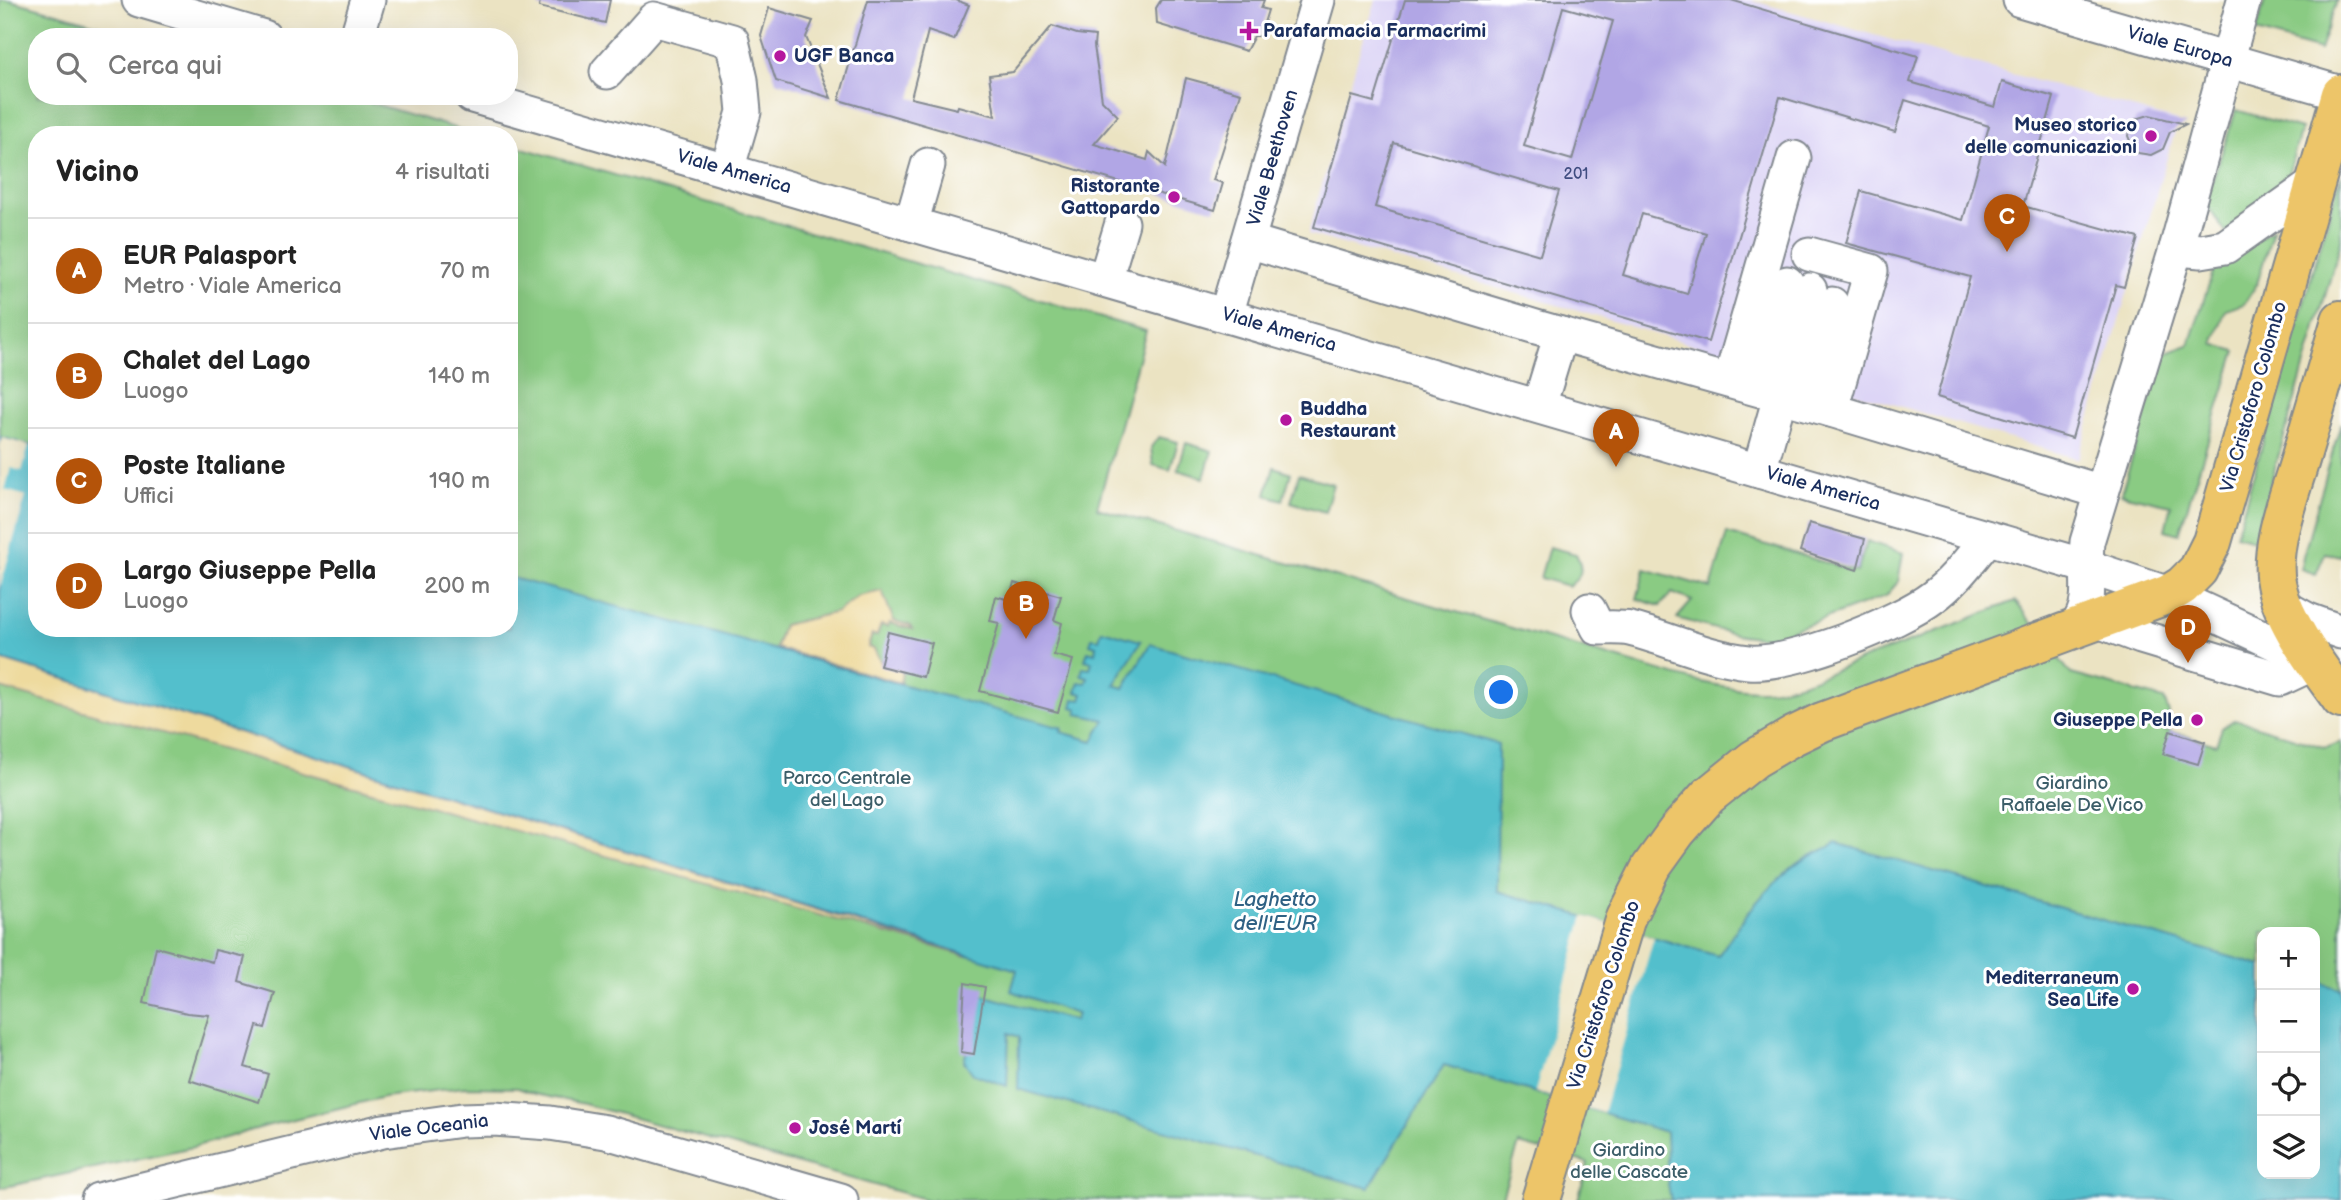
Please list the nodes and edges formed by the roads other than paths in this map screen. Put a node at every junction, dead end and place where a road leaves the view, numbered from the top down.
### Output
1 (139, 0) edge
2 (368, 0) edge
3 (1318, 0) edge
4 (2020, 0) edge
5 (2244, 0) edge
6 (234, 28) edge
7 (360, 28) edge
8 (2227, 60) junction
9 (607, 72) dead end
10 (2341, 93) edge
11 (503, 105) edge
12 (1794, 158) dead end
13 (928, 165) dead end
14 (727, 170) junction
15 (2314, 184) junction
16 (1122, 223) dead end
17 (911, 224) junction
18 (1248, 241) junction
19 (2176, 249) junction
20 (1809, 254) dead end
21 (1105, 280) junction
22 (1227, 315) junction
23 (2340, 323) edge
24 (1561, 334) junction
25 (1781, 395) junction
26 (1539, 406) junction
27 (1759, 471) junction
28 (2102, 492) junction
29 (1988, 538) junction
30 (2085, 566) junction
31 (2169, 594) junction
32 (2284, 607) junction
33 (1589, 610) dead end
34 (2086, 624) junction
35 (2341, 632) edge
36 (2316, 662) junction
37 (2341, 699) edge
38 (98, 1200) edge
39 (841, 1200) edge
40 (1541, 1200) edge

1 - 6 street
2 - 7 street
3 - 18 street, Viale Beethoven
4 - 8 street, Viale Europa
5 - 8 street
8 - 10 street, Viale Europa
8 - 19 street
9 - 14 street
10 - 15 main road, Via Cristoforo Colombo
11 - 14 street, Viale America
12 - 25 street
13 - 17 street
14 - 17 street, Viale America
15 - 19 street
15 - 31 main road, Via Cristoforo Colombo
16 - 21 street
17 - 21 street, Viale America
18 - 22 street, Viale Beethoven
18 - 24 street
19 - 28 street
20 - 25 street
21 - 22 street, Viale America
22 - 26 street, Viale America
23 - 32 main road
24 - 25 street
24 - 26 street
25 - 25 street
25 - 27 street
25 - 28 street
26 - 27 street, Viale America
27 - 29 street, Viale America
28 - 30 street
29 - 30 street, Viale America
29 - 33 street
30 - 31 street
30 - 34 street
31 - 34 main road, Via Cristoforo Colombo
31 - 36 street
32 - 35 street
32 - 36 main road
34 - 36 street
34 - 40 main road, Via Cristoforo Colombo
36 - 37 main road
38 - 39 street, Viale Oceania

